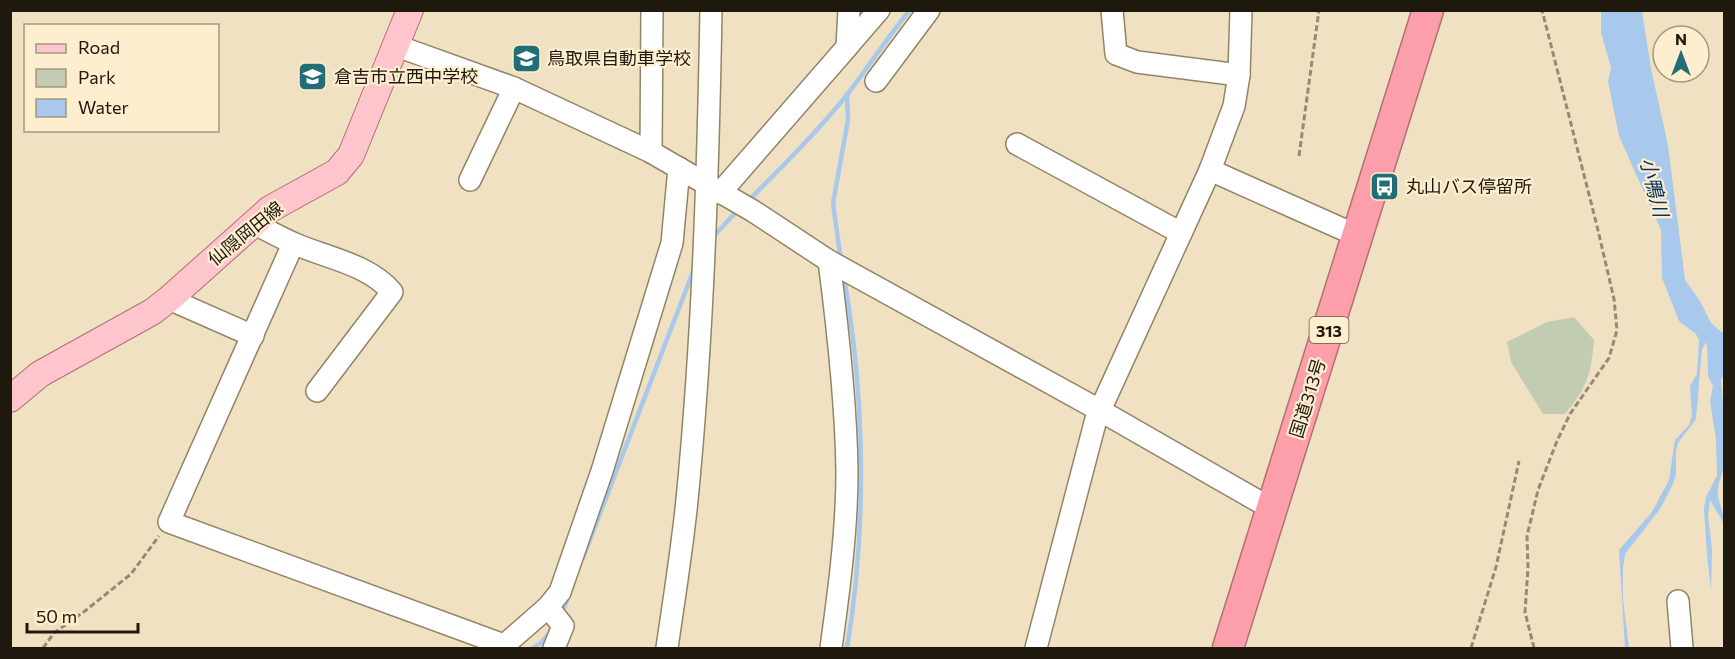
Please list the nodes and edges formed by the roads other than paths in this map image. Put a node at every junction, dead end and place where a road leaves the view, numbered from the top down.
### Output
1 (410, 10) edge
2 (652, 10) edge
3 (711, 10) edge
4 (849, 10) edge
5 (879, 10) edge
6 (929, 10) edge
7 (1112, 10) edge
8 (1241, 10) edge
9 (1428, 10) edge
10 (397, 46) junction
11 (847, 47) junction
12 (1239, 75) junction
13 (876, 81) dead end
14 (514, 88) junction
15 (1017, 144) dead end
16 (651, 152) junction
17 (679, 168) junction
18 (1210, 170) junction
19 (470, 180) dead end
20 (721, 192) junction
21 (253, 223) junction
22 (1181, 233) junction
23 (1358, 236) junction
24 (293, 243) junction
25 (833, 263) junction
26 (169, 299) junction
27 (253, 336) junction
28 (317, 391) dead end
29 (10, 399) edge
30 (1101, 411) junction
31 (1272, 509) junction
32 (1678, 601) dead end
33 (548, 607) junction
34 (502, 647) edge
35 (554, 648) edge
36 (667, 648) edge
37 (831, 648) edge
38 (1036, 648) edge
39 (1228, 648) edge
40 (1682, 648) edge

1 - 10 main road, 仙隠岡田線
2 - 16 street
3 - 20 street
4 - 11 street
5 - 11 street
6 - 13 street
7 - 12 street
8 - 12 street
9 - 23 highway, 国道313号 / 313
10 - 14 street
10 - 21 main road, 仙隠岡田線
11 - 20 street
12 - 18 street
14 - 16 street
14 - 19 street
15 - 22 street
16 - 17 street
17 - 20 street
17 - 33 street
18 - 22 street
18 - 23 street
20 - 25 street
20 - 36 street
21 - 24 street
21 - 26 main road, 仙隠岡田線
22 - 30 street
23 - 31 highway, 国道313号 / 313
24 - 27 street
24 - 28 street
25 - 30 street
25 - 37 street
26 - 27 street
26 - 29 main road, 仙隠岡田線
27 - 34 street
30 - 31 street
30 - 38 street
31 - 39 highway, 国道313号 / 313
32 - 40 street
33 - 34 street
33 - 35 street

